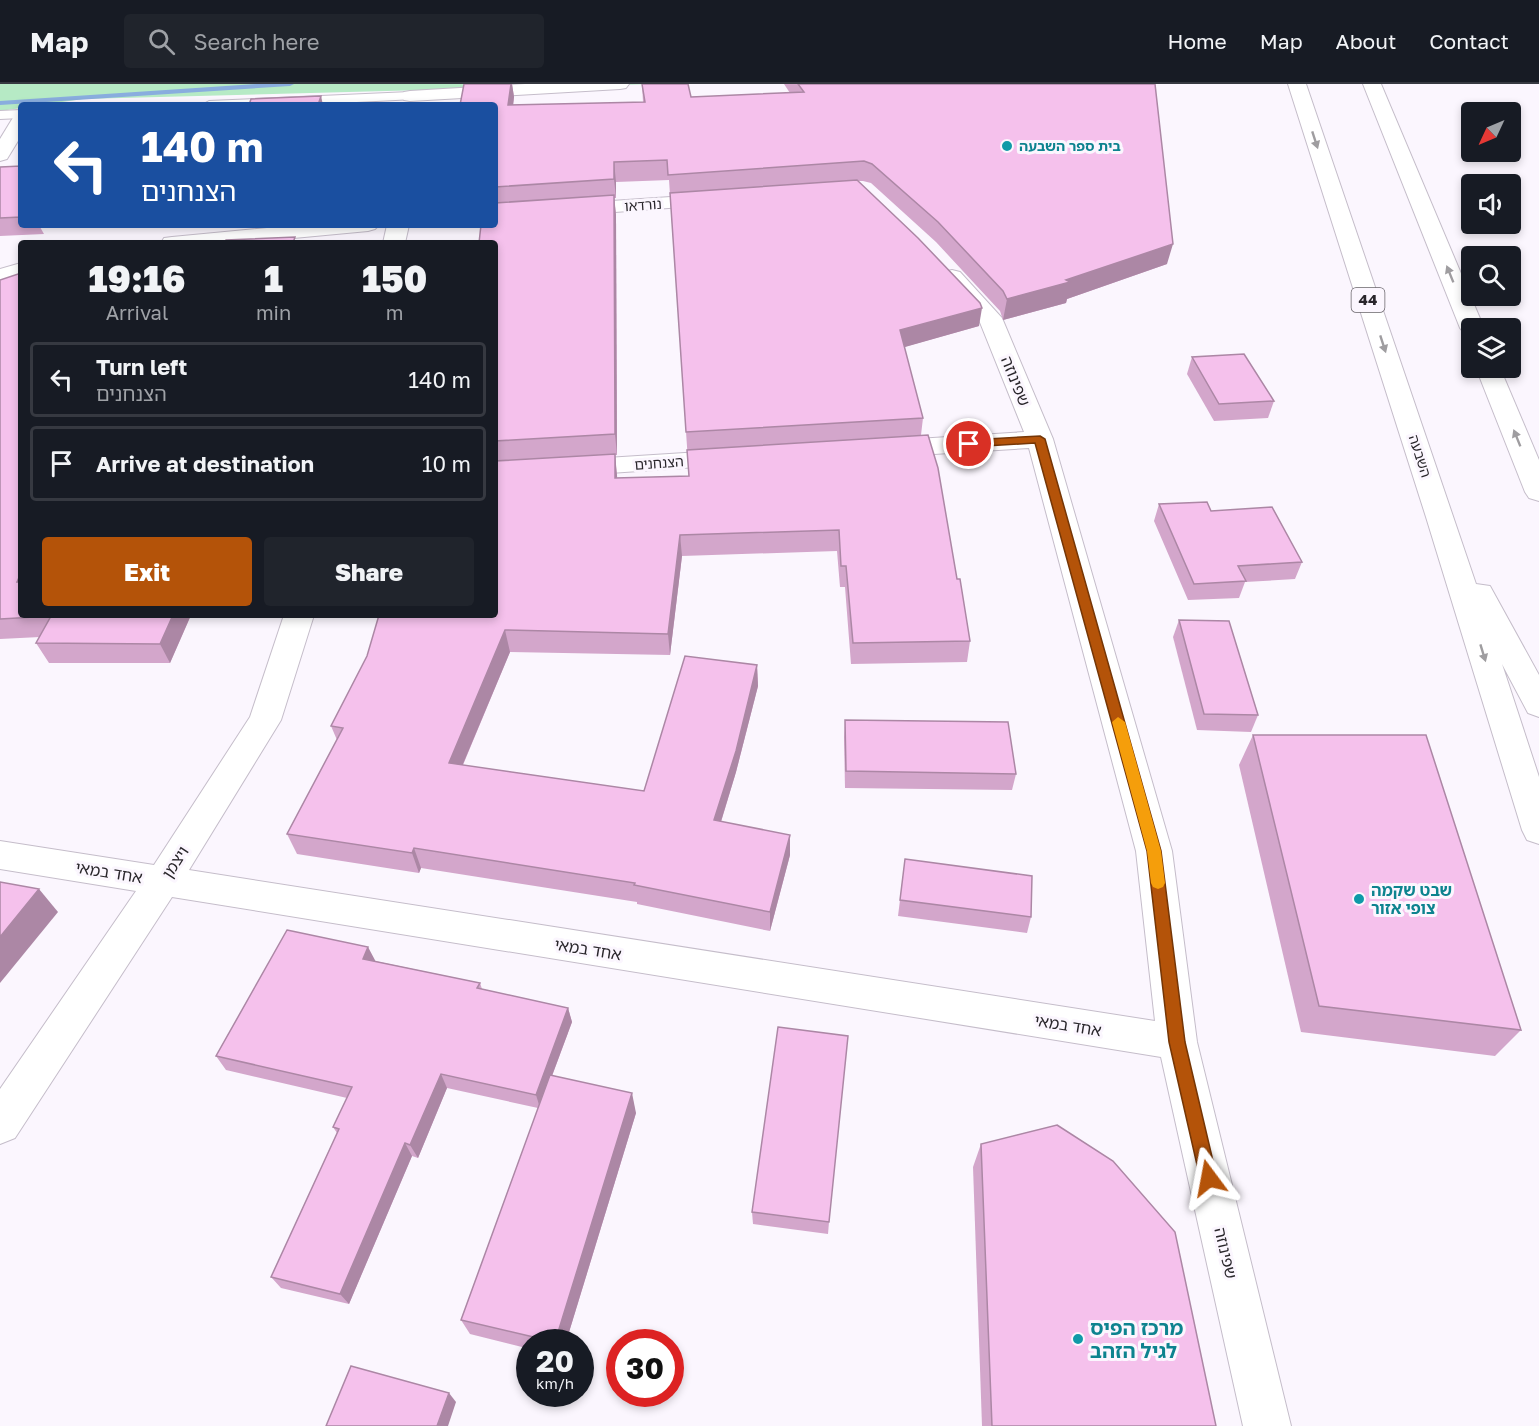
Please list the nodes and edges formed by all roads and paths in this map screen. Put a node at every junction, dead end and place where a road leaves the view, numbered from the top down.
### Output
1 (620, 84) edge
2 (1297, 84) edge
3 (1372, 84) edge
4 (410, 93) edge
5 (259, 102) edge
6 (18, 114) edge
7 (0, 115) edge
8 (18, 125) edge
9 (0, 155) edge
10 (732, 199) edge
11 (498, 215) edge
12 (335, 228) edge
13 (205, 240) edge
14 (934, 258) edge
15 (18, 271) edge
16 (0, 276) edge
17 (1468, 318) edge
18 (1492, 378) edge
19 (1040, 439) junction
20 (862, 450) edge
21 (755, 457) edge
22 (498, 473) edge
23 (1539, 492) edge
24 (1440, 517) junction
25 (298, 618) edge
26 (1539, 705) edge
27 (1539, 830) edge
28 (0, 855) edge
29 (163, 881) junction
30 (1177, 1042) junction
31 (0, 1124) edge
32 (1267, 1426) edge

1 - 4 main road
2 -> 24 main road, השבעה / 44
17 -> 3 main road
4 - 5 lane
6 - 7 lane
8 - 9 main road
10 - 11 main road, נורדאו
12 - 13 main road
14 - 19 main road, שפינוזה
15 - 16 main road
23 -> 18 main road
19 - 20 main road
19 - 30 main road, שפינוזה
21 - 22 main road, הצנחנים
24 - 26 main road
24 -> 27 main road, השבעה / 44
25 - 29 main road, ויצמן
28 - 29 main road, אחד במאי
29 - 30 main road, אחד במאי
29 - 31 main road, ויצמן
30 - 32 main road, שפינוזה

